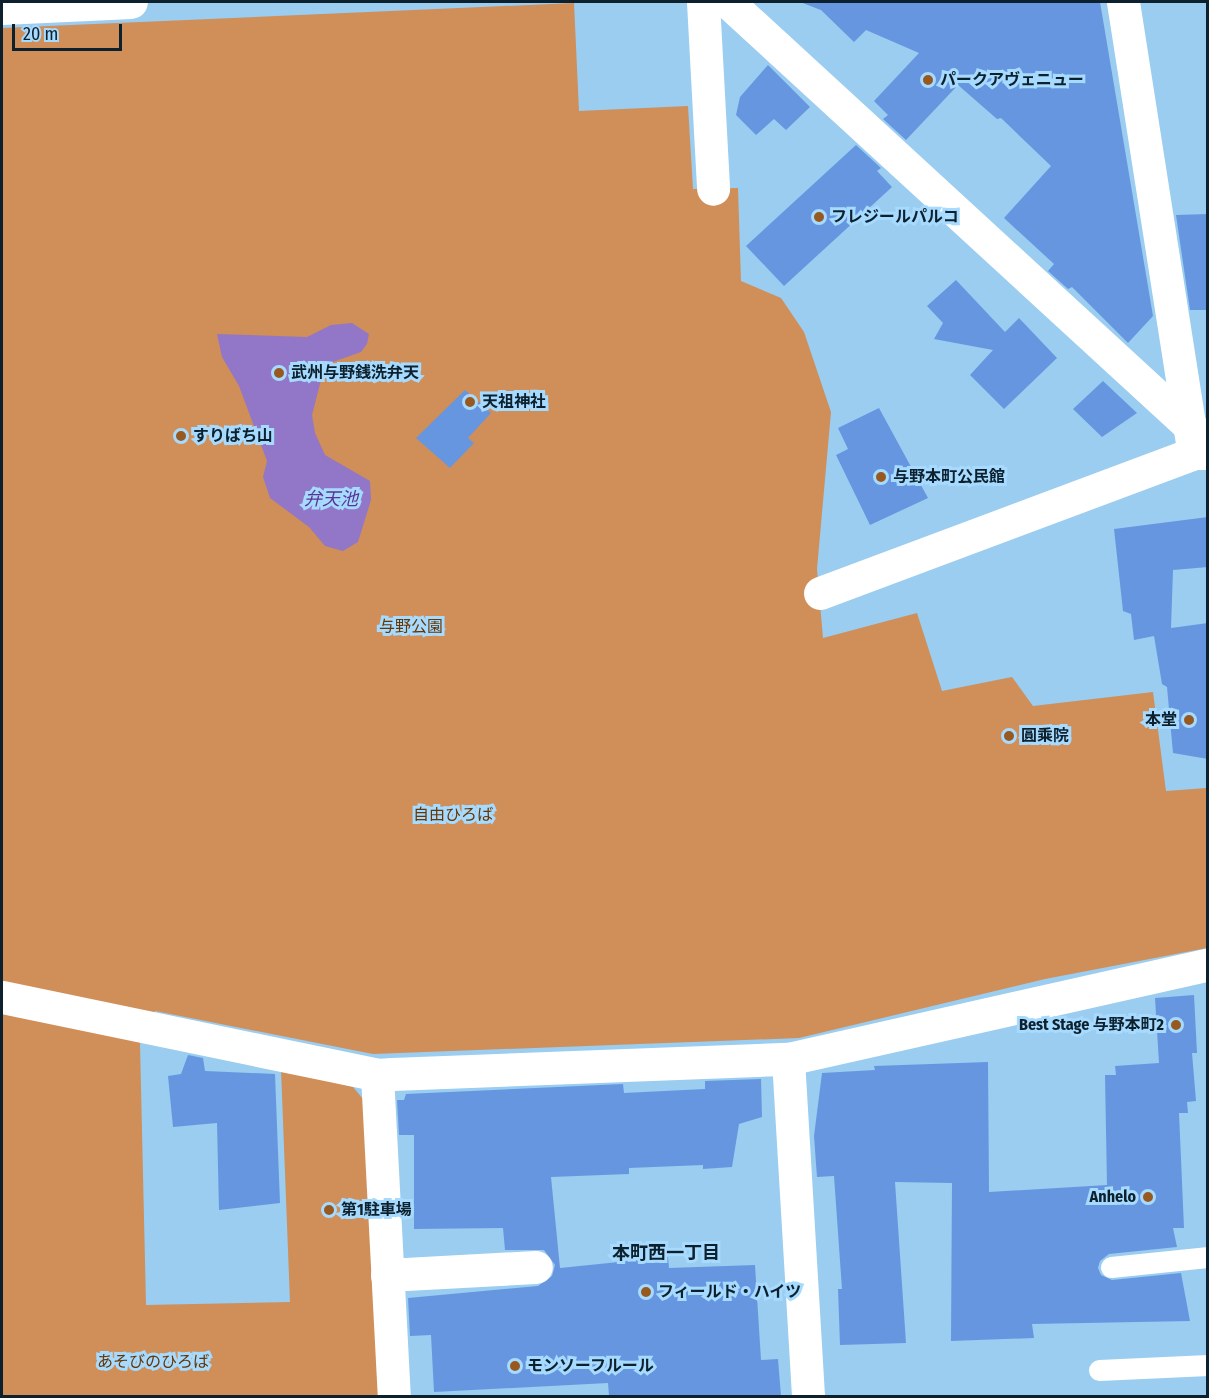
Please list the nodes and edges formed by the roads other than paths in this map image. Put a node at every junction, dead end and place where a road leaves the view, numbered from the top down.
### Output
1 (131, 2) edge
2 (703, 2) edge
3 (728, 2) edge
4 (1123, 2) edge
5 (2, 8) edge
6 (713, 189) dead end
7 (1198, 445) edge
8 (820, 593) dead end
9 (1208, 964) edge
10 (2, 997) edge
11 (788, 1059) junction
12 (377, 1075) junction
13 (1208, 1257) edge
14 (536, 1267) dead end
15 (1111, 1267) dead end
16 (387, 1275) junction
17 (1208, 1365) edge
18 (1099, 1370) dead end
19 (394, 1396) edge
20 (808, 1396) edge

1 - 5 street
2 - 6 street
3 - 7 street
4 - 7 street
7 - 8 street
9 - 11 street
10 - 12 street
11 - 12 street
11 - 20 street
12 - 16 street
13 - 15 lane
14 - 16 street
16 - 19 street
17 - 18 lane

